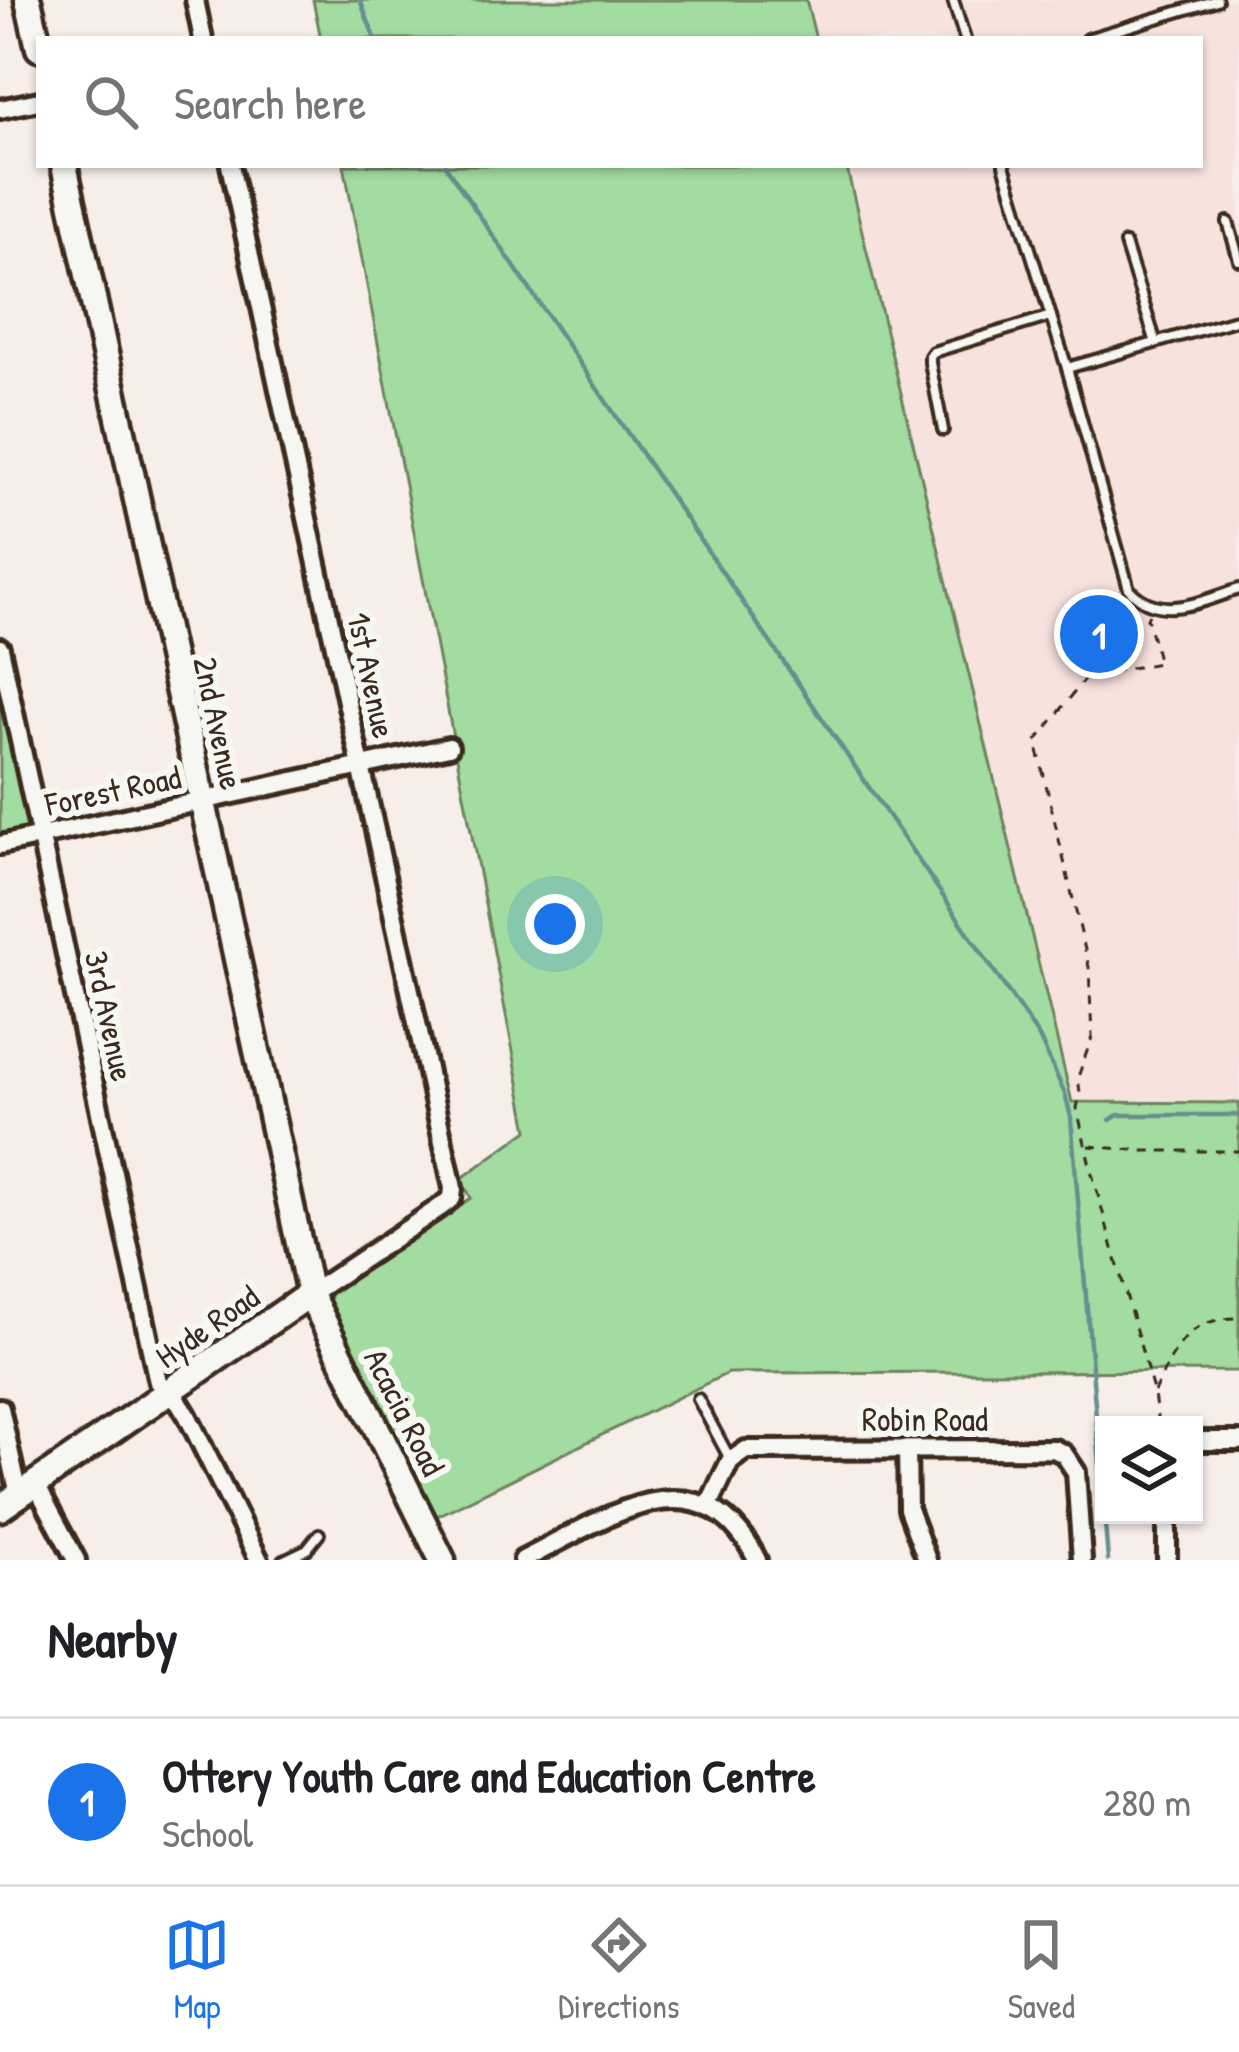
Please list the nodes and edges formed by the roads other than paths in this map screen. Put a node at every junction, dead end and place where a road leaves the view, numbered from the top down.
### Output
1 (28, 0) edge
2 (195, 0) edge
3 (953, 0) edge
4 (1217, 0) edge
5 (36, 36) edge
6 (202, 36) edge
7 (964, 36) edge
8 (1097, 36) edge
9 (36, 101) edge
10 (0, 109) edge
11 (65, 168) edge
12 (231, 168) edge
13 (1005, 168) edge
14 (1228, 222) dead end
15 (1125, 244) dead end
16 (1239, 260) edge
17 (1051, 316) junction
18 (1239, 319) edge
19 (1156, 343) junction
20 (1067, 368) junction
21 (943, 430) dead end
22 (1239, 589) edge
23 (0, 648) edge
24 (449, 747) dead end
25 (361, 764) junction
26 (202, 801) junction
27 (41, 836) junction
28 (0, 844) edge
29 (452, 1198) joint
30 (310, 1294) junction
31 (168, 1393) junction
32 (698, 1400) dead end
33 (0, 1408) edge
34 (1239, 1441) edge
35 (1203, 1442) edge
36 (907, 1450) junction
37 (730, 1461) junction
38 (18, 1496) edge
39 (708, 1507) junction
40 (1167, 1524) edge
41 (320, 1534) dead end
42 (76, 1560) edge
43 (259, 1560) edge
44 (284, 1560) edge
45 (442, 1560) edge
46 (523, 1560) edge
47 (757, 1560) edge
48 (927, 1560) edge
49 (1082, 1560) edge
50 (1167, 1560) edge

1 - 5 street
2 - 6 street
3 - 7 lane
4 - 8 lane
9 - 10 street
11 - 26 street, 2nd Avenue
12 - 25 street, 1st Avenue
13 - 17 lane
14 - 16 lane
15 - 19 lane
17 - 20 lane
17 - 21 lane
18 - 19 lane
19 - 20 lane
20 - 22 lane
23 - 27 street, 3rd Avenue
24 - 25 street, Forest Road
25 - 26 street, Forest Road
25 - 29 street, 1st Avenue
26 - 27 street, Forest Road
26 - 30 street, 2nd Avenue
27 - 28 street, Forest Road
27 - 31 street, 3rd Avenue
29 - 30 street, Hyde Road
30 - 31 street, Hyde Road
30 - 45 street, Acacia Road
31 - 38 street, Hyde Road
31 - 43 street, 3rd Avenue
32 - 37 lane
33 - 38 street
34 - 35 street
36 - 37 street, Robin Road
36 - 48 street
36 - 49 street, Robin Road
37 - 39 street
38 - 42 street
39 - 46 street
39 - 47 street
40 - 50 street
41 - 44 lane

